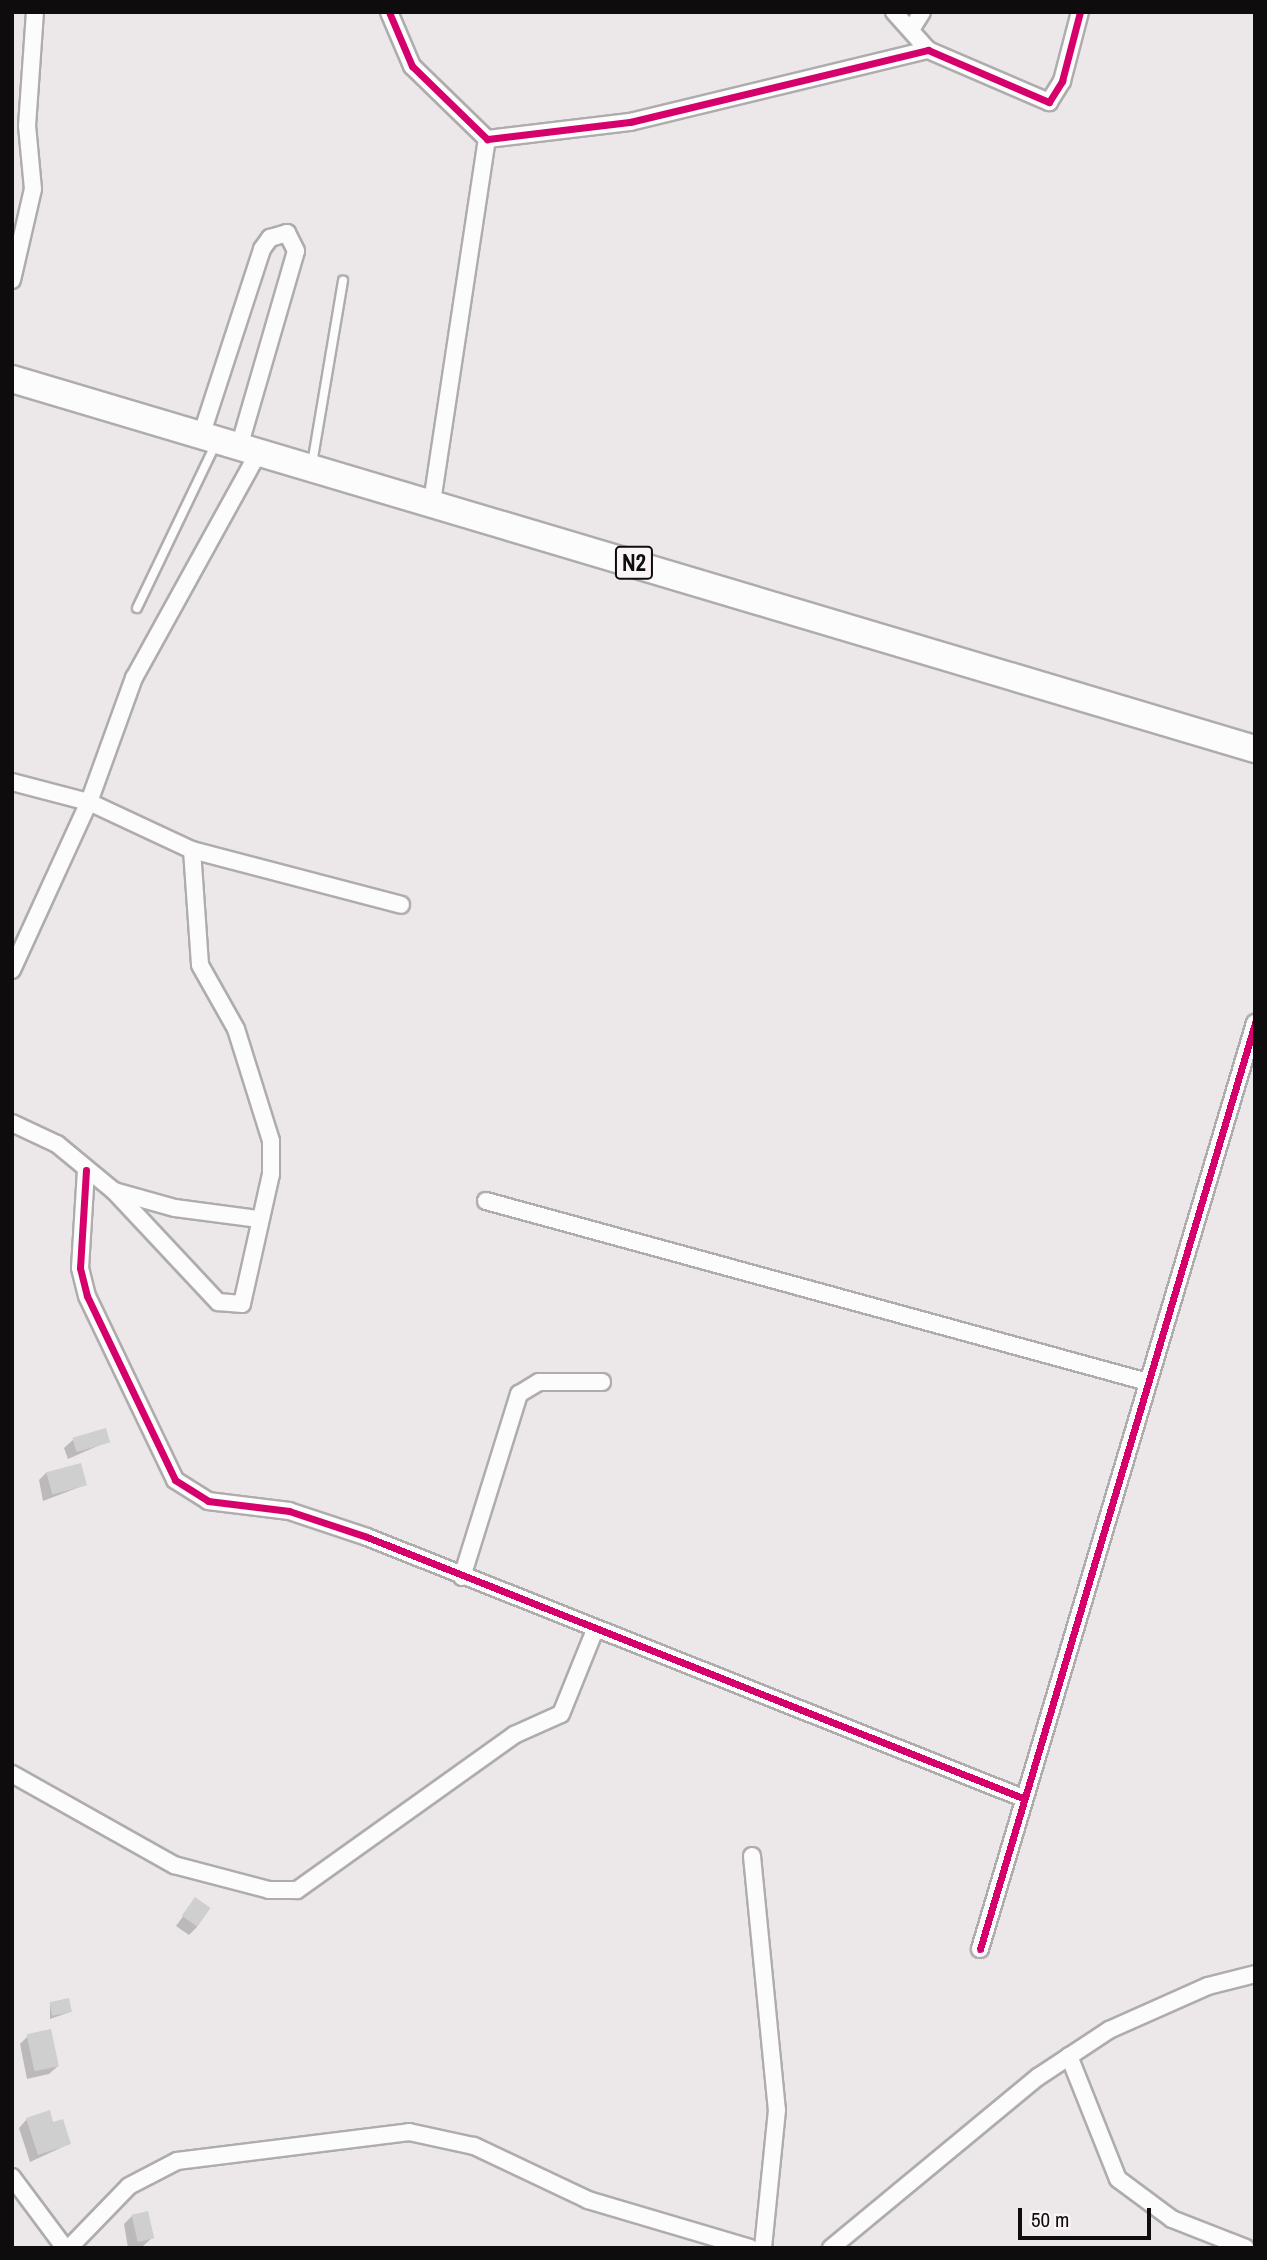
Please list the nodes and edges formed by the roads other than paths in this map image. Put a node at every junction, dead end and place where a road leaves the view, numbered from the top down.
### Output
1 (35, 12) edge
2 (389, 12) edge
3 (894, 12) edge
4 (922, 12) edge
5 (1080, 12) edge
6 (912, 28) junction
7 (928, 50) junction
8 (487, 139) junction
9 (12, 280) edge
10 (343, 281) dead end
11 (12, 379) edge
12 (229, 444) junction
13 (312, 468) junction
14 (432, 502) junction
15 (137, 608) dead end
16 (1255, 749) edge
17 (12, 782) edge
18 (89, 802) junction
19 (192, 850) junction
20 (401, 905) dead end
21 (12, 970) edge
22 (1255, 1023) edge
23 (12, 1123) edge
24 (86, 1170) junction
25 (114, 1191) junction
26 (486, 1201) dead end
27 (259, 1220) junction
28 (1144, 1381) junction
29 (602, 1382) dead end
30 (462, 1577) junction
31 (595, 1630) junction
32 (12, 1774) edge
33 (1023, 1798) junction
34 (752, 1856) dead end
35 (979, 1949) dead end
36 (1255, 1974) edge
37 (1069, 2056) junction
38 (12, 2177) edge
39 (67, 2248) edge
40 (750, 2248) edge
41 (764, 2248) edge
42 (831, 2248) edge
43 (1246, 2248) edge

1 - 9 street
2 - 8 street
3 - 6 street
4 - 6 street
5 - 7 street
6 - 7 street
7 - 8 street
8 - 14 street
10 - 13 lane
11 - 12 main road, N2
12 - 12 street
12 - 13 main road, N2
12 - 15 lane
12 - 18 street
13 - 14 main road, N2
14 - 16 main road, N2
17 - 18 street
18 - 19 street
18 - 21 street
19 - 20 street
19 - 27 street
22 - 28 street
23 - 24 street
24 - 25 street
24 - 30 street
25 - 27 street
25 - 27 street
26 - 28 street
28 - 33 street
29 - 30 street
30 - 31 street
31 - 32 street
31 - 33 street
33 - 35 street
34 - 41 street
36 - 37 street
37 - 42 street
37 - 43 street
38 - 39 street
39 - 40 street

